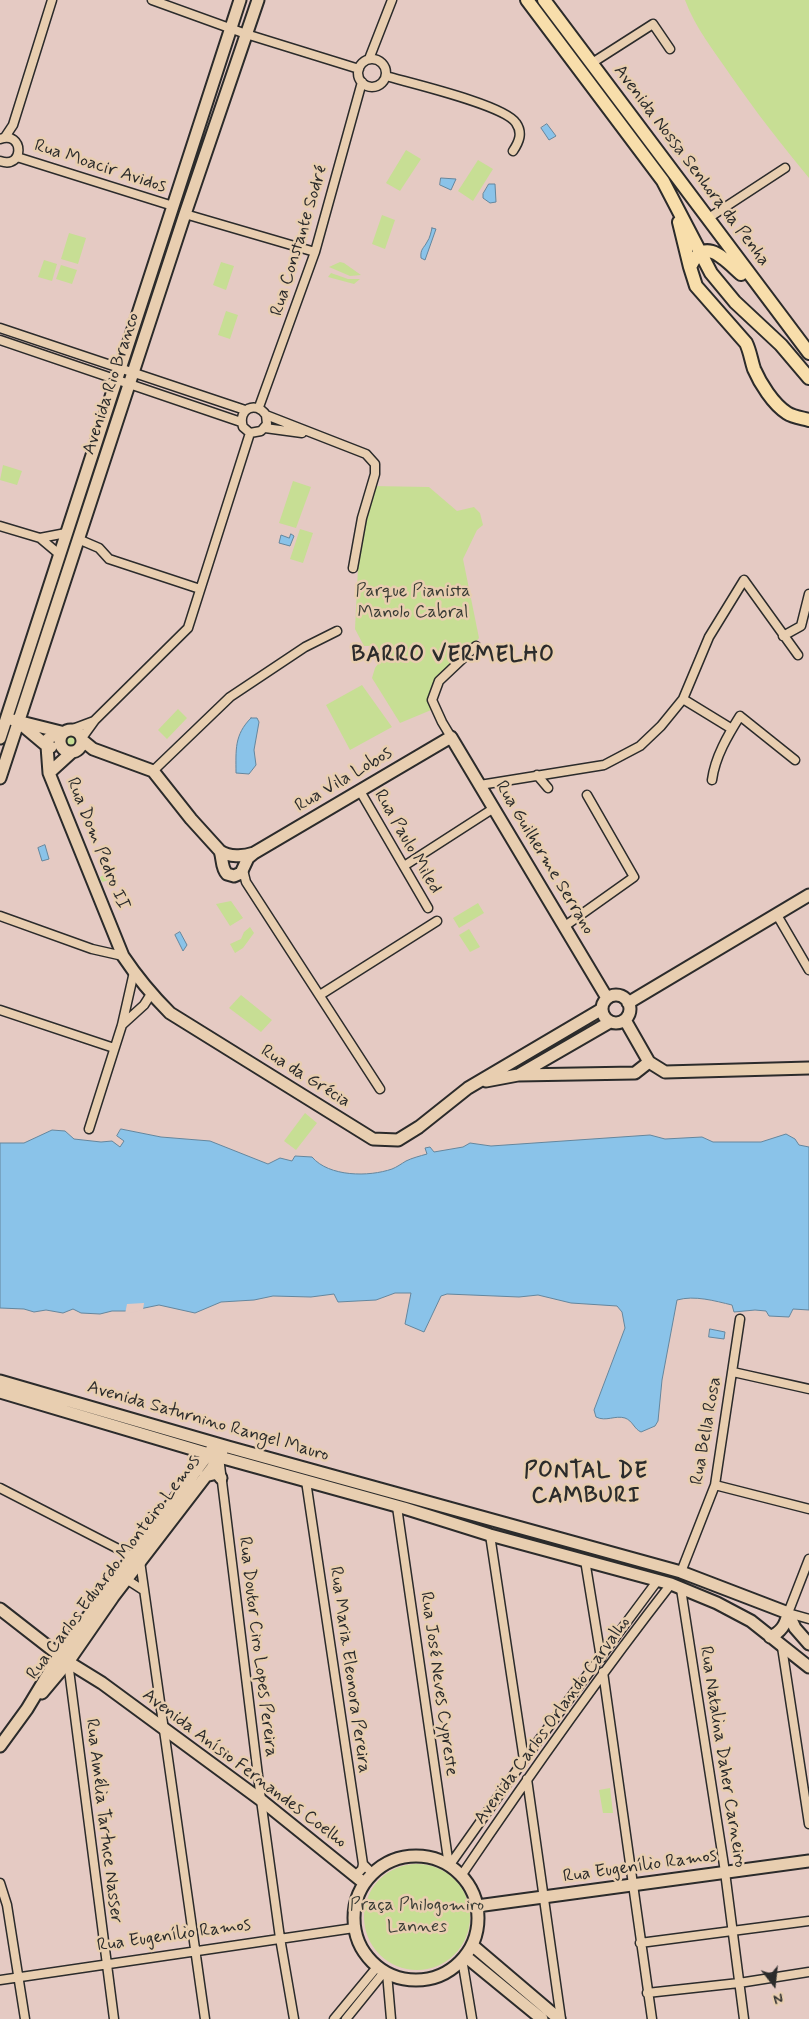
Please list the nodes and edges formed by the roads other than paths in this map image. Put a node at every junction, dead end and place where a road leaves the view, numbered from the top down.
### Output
1 (52, 0) edge
2 (152, 0) edge
3 (240, 0) edge
4 (258, 0) edge
5 (392, 0) edge
6 (527, 0) edge
7 (544, 0) edge
8 (231, 27) junction
9 (246, 34) junction
10 (670, 49) dead end
11 (369, 59) junction
12 (592, 63) junction
13 (359, 69) junction
14 (386, 76) junction
15 (362, 82) junction
16 (3, 138) edge
17 (513, 151) dead end
18 (17, 157) junction
19 (0, 161) edge
20 (785, 168) dead end
21 (676, 204) junction
22 (173, 206) junction
23 (185, 214) junction
24 (707, 219) junction
25 (315, 252) junction
26 (700, 253) junction
27 (690, 267) junction
28 (765, 296) junction
29 (0, 328) edge
30 (0, 340) edge
31 (809, 353) edge
32 (120, 367) junction
33 (134, 372) junction
34 (809, 378) edge
35 (116, 380) junction
36 (130, 385) junction
37 (259, 408) junction
38 (245, 410) junction
39 (266, 414) junction
40 (809, 420) edge
41 (241, 422) junction
42 (265, 428) junction
43 (250, 433) junction
44 (313, 435) junction
45 (0, 526) edge
46 (66, 533) junction
47 (40, 538) junction
48 (78, 539) junction
49 (59, 554) junction
50 (353, 568) dead end
51 (200, 589) junction
52 (809, 594) edge
53 (337, 631) dead end
54 (783, 636) junction
55 (476, 646) dead end
56 (798, 655) dead end
57 (683, 699) junction
58 (4, 716) edge
59 (19, 722) junction
60 (732, 729) junction
61 (64, 731) junction
62 (87, 732) junction
63 (451, 737) junction
64 (0, 738) edge
65 (47, 746) junction
66 (93, 749) junction
67 (70, 751) junction
68 (795, 760) dead end
69 (153, 771) junction
70 (50, 773) junction
71 (537, 775) junction
72 (0, 778) edge
73 (712, 780) dead end
74 (480, 785) junction
75 (548, 788) dead end
76 (360, 791) junction
77 (587, 795) dead end
78 (494, 808) junction
79 (220, 851) junction
80 (254, 853) junction
81 (235, 855) junction
82 (223, 864) junction
83 (404, 866) junction
84 (242, 874) junction
85 (809, 895) edge
86 (428, 908) dead end
87 (777, 915) junction
88 (0, 916) edge
89 (437, 920) dead end
90 (565, 926) junction
91 (118, 955) junction
92 (809, 970) edge
93 (133, 971) junction
94 (151, 994) junction
95 (320, 995) junction
96 (607, 998) junction
97 (628, 1003) junction
98 (602, 1009) junction
99 (0, 1010) edge
100 (624, 1020) junction
101 (610, 1022) junction
102 (122, 1025) junction
103 (114, 1048) junction
104 (648, 1062) junction
105 (809, 1068) edge
106 (518, 1075) junction
107 (468, 1088) junction
108 (380, 1089) dead end
109 (89, 1129) dead end
110 (740, 1319) dead end
111 (733, 1372) junction
112 (0, 1382) edge
113 (809, 1389) edge
114 (0, 1392) edge
115 (47, 1400) junction
116 (220, 1444) junction
117 (214, 1455) junction
118 (205, 1476) junction
119 (222, 1478) junction
120 (306, 1481) junction
121 (715, 1485) junction
122 (0, 1488) edge
123 (407, 1495) junction
124 (401, 1508) junction
125 (809, 1509) edge
126 (466, 1512) junction
127 (461, 1526) junction
128 (490, 1535) junction
129 (136, 1558) junction
130 (809, 1559) edge
131 (585, 1560) junction
132 (681, 1572) junction
133 (126, 1579) junction
134 (658, 1580) junction
135 (676, 1586) junction
136 (143, 1590) junction
137 (763, 1604) junction
138 (0, 1609) edge
139 (788, 1613) junction
140 (809, 1619) edge
141 (751, 1621) junction
142 (770, 1637) junction
143 (809, 1644) edge
144 (782, 1647) junction
145 (66, 1656) junction
146 (601, 1658) junction
147 (809, 1667) edge
148 (603, 1672) junction
149 (53, 1681) junction
150 (71, 1686) junction
151 (27, 1709) junction
152 (162, 1726) junction
153 (0, 1746) edge
154 (524, 1760) junction
155 (527, 1779) junction
156 (261, 1800) junction
157 (809, 1824) edge
158 (809, 1861) edge
159 (363, 1864) junction
160 (449, 1866) junction
161 (725, 1872) junction
162 (373, 1874) junction
163 (461, 1876) junction
164 (360, 1880) junction
165 (0, 1883) edge
166 (632, 1885) junction
167 (543, 1898) junction
168 (477, 1906) junction
169 (809, 1921) edge
170 (354, 1928) junction
171 (734, 1932) junction
172 (280, 1938) junction
173 (640, 1943) junction
174 (472, 1945) junction
175 (196, 1951) junction
176 (463, 1957) junction
177 (106, 1964) junction
178 (383, 1971) junction
179 (809, 1972) edge
180 (20, 1977) junction
181 (0, 1980) edge
182 (739, 1983) junction
183 (647, 1993) junction
184 (25, 2019) edge
185 (114, 2019) edge
186 (205, 2019) edge
187 (294, 2019) edge
188 (334, 2019) edge
189 (346, 2019) edge
190 (391, 2019) edge
191 (472, 2019) edge
192 (542, 2019) edge
193 (560, 2019) edge
194 (652, 2019) edge
195 (744, 2019) edge

1 - 16 street
2 - 8 street
3 - 8 street, Avenida Rio Branco
4 - 9 street, Avenida Rio Branco
5 - 11 street
6 - 21 main road, Avenida Nossa Senhora da Penha
7 - 12 main road, Avenida Nossa Senhora da Penha
8 - 9 street
8 - 22 street, Avenida Rio Branco
9 - 13 street
9 - 23 street, Avenida Rio Branco
10 - 12 street
11 - 13 street
11 - 14 street
12 - 24 main road, Avenida Nossa Senhora da Penha
13 - 15 street
14 - 15 street
14 - 17 street
15 - 25 street, Rua Constante Sodré
16 - 18 street
18 - 19 street
18 - 22 street, Rua Moacir Avidos
20 - 24 street
21 - 26 main road, Avenida Nossa Senhora da Penha
21 - 27 main road
22 - 32 street, Avenida Rio Branco
23 - 25 street
23 - 33 street, Avenida Rio Branco
24 - 28 main road, Avenida Nossa Senhora da Penha
25 - 37 street, Rua Constante Sodré
26 - 27 main road
26 - 28 main road
26 - 34 main road, Avenida Nossa Senhora da Penha
27 - 40 main road
28 - 31 main road, Avenida Nossa Senhora da Penha
29 - 32 street
30 - 35 street
32 - 33 street
32 - 35 street, Avenida Rio Branco
33 - 36 street, Avenida Rio Branco
33 - 38 street
35 - 36 street
35 - 46 street, Avenida Rio Branco
36 - 41 street
36 - 48 street, Avenida Rio Branco
37 - 38 street
37 - 39 street
38 - 41 street
39 - 42 street
39 - 44 street
41 - 43 street
42 - 43 street
42 - 44 street
43 - 51 street
44 - 50 street
45 - 47 street
46 - 47 street
46 - 49 street, Avenida Rio Branco
47 - 49 street
48 - 51 street
48 - 59 street, Avenida Rio Branco
49 - 58 street, Avenida Rio Branco
51 - 62 street
52 - 54 street
53 - 69 street
54 - 56 street
54 - 57 street
55 - 63 street
57 - 60 street
57 - 71 street
58 - 59 street
58 - 64 street, Avenida Rio Branco
59 - 61 street
59 - 65 street
59 - 72 street, Avenida Rio Branco
60 - 68 street
60 - 73 street
61 - 62 street
61 - 62 street
61 - 65 street
61 - 67 street
62 - 66 street
62 - 67 street, Rua Dom Pedro II
63 - 74 street, Rua Guilherme Serrano
63 - 76 street, Rua Vila Lobos
65 - 67 street
65 - 70 street, Rua Dom Pedro II
66 - 67 street
66 - 69 street
67 - 70 street, Rua Dom Pedro II
69 - 79 street
70 - 91 street, Rua Dom Pedro II
71 - 74 street
71 - 75 street
74 - 78 street, Rua Guilherme Serrano
76 - 80 street, Rua Vila Lobos
76 - 83 street, Rua Paulo Miled
77 - 90 street
78 - 83 street
78 - 90 street, Rua Guilherme Serrano
79 - 81 street
79 - 82 street
80 - 81 street, Rua Vila Lobos
80 - 84 street, Rua Vila Lobos
81 - 82 street
81 - 84 street
82 - 84 street
83 - 86 street, Rua Paulo Miled
84 - 95 street
85 - 87 street
87 - 92 street
87 - 97 street
88 - 91 street
89 - 95 street
90 - 96 street, Rua Guilherme Serrano
91 - 93 street, Rua Dom Pedro II
93 - 94 street, Rua da Grécia
93 - 102 street
94 - 102 street
94 - 107 street, Rua da Grécia
95 - 108 street
96 - 97 street
96 - 98 street
97 - 100 street
98 - 101 street
98 - 107 street
99 - 103 street
100 - 101 street
100 - 104 street
101 - 106 street
102 - 103 street
103 - 109 street
104 - 105 street
104 - 106 street
106 - 107 street
110 - 111 street, Rua Bella Rosa
111 - 113 street
111 - 121 street, Rua Bella Rosa
112 - 115 street, Avenida Saturnino Rangel Mauro
114 - 115 street, Avenida Saturnino Rangel Mauro
115 - 116 street, Avenida Saturnino Rangel Mauro
115 - 117 street, Avenida Saturnino Rangel Mauro
116 - 117 street, Rua Carlos Eduardo Monteiro Lemos
116 - 123 street, Avenida Saturnino Rangel Mauro
117 - 118 street, Rua Carlos Eduardo Monteiro Lemos
117 - 119 street, Rua Doutor Ciro Lopes Pereira
117 - 120 street, Avenida Saturnino Rangel Mauro
117 - 129 street, Rua Carlos Eduardo Monteiro Lemos
118 - 119 street
118 - 129 street, Rua Carlos Eduardo Monteiro Lemos
119 - 156 street, Rua Doutor Ciro Lopes Pereira
120 - 124 street, Avenida Saturnino Rangel Mauro
120 - 159 street, Rua Maria Eleonora Pereira
121 - 125 street
121 - 132 street, Rua Bella Rosa
122 - 129 street
123 - 124 street
123 - 126 street, Avenida Saturnino Rangel Mauro
124 - 127 street, Avenida Saturnino Rangel Mauro
124 - 160 street, Rua José Neves Cypreste
126 - 127 street
126 - 132 street, Avenida Saturnino Rangel Mauro
127 - 128 street, Avenida Saturnino Rangel Mauro
128 - 131 street, Avenida Saturnino Rangel Mauro
128 - 154 street
129 - 133 street, Rua Carlos Eduardo Monteiro Lemos
129 - 136 street
129 - 145 street, Rua Carlos Eduardo Monteiro Lemos
130 - 139 street
131 - 134 street, Avenida Saturnino Rangel Mauro
131 - 146 street
132 - 137 street, Avenida Saturnino Rangel Mauro
133 - 136 street
133 - 145 street, Rua Carlos Eduardo Monteiro Lemos
134 - 135 street, Avenida Saturnino Rangel Mauro
134 - 146 street, Avenida Carlos Orlando Carvalho
135 - 141 street, Avenida Saturnino Rangel Mauro
135 - 148 street, Avenida Carlos Orlando Carvalho
135 - 161 street, Rua Natalina Daher Carneiro
136 - 152 street
137 - 139 street, Avenida Saturnino Rangel Mauro
137 - 141 street
138 - 145 street, Avenida Anísio Fernandes Coelho
139 - 140 street, Avenida Saturnino Rangel Mauro
139 - 142 street
139 - 143 street
141 - 142 street, Avenida Saturnino Rangel Mauro
142 - 144 street, Avenida Saturnino Rangel Mauro
144 - 147 street, Avenida Saturnino Rangel Mauro
144 - 157 street
145 - 149 street, Rua Carlos Eduardo Monteiro Lemos
145 - 150 street, Rua Amélia Tartuce Nasser
145 - 151 street, Rua Carlos Eduardo Monteiro Lemos
145 - 152 street, Avenida Anísio Fernandes Coelho
146 - 154 street, Avenida Carlos Orlando Carvalho
148 - 155 street, Avenida Carlos Orlando Carvalho
148 - 166 street
149 - 150 street
149 - 151 street, Rua Carlos Eduardo Monteiro Lemos
150 - 177 street, Rua Amélia Tartuce Nasser
151 - 153 street, Rua Carlos Eduardo Monteiro Lemos
152 - 156 street, Avenida Anísio Fernandes Coelho
152 - 175 street
154 - 160 street, Avenida Carlos Orlando Carvalho
155 - 163 street, Avenida Carlos Orlando Carvalho
155 - 167 street
156 - 164 street, Avenida Anísio Fernandes Coelho
156 - 172 street, Rua Doutor Ciro Lopes Pereira
158 - 161 street, Rua Eugenílio Ramos
159 - 162 street
159 - 164 street
160 - 162 street
160 - 163 street
161 - 166 street, Rua Eugenílio Ramos
161 - 171 street, Rua Natalina Daher Carneiro
162 - 164 street
163 - 168 street
164 - 170 street
165 - 180 street
166 - 167 street, Rua Eugenílio Ramos
166 - 173 street
167 - 168 street, Rua Eugenílio Ramos
167 - 193 street
168 - 174 street
169 - 171 street
170 - 172 street, Rua Eugenílio Ramos
170 - 178 street
171 - 173 street
171 - 182 street, Rua Natalina Daher Carneiro
172 - 175 street, Rua Eugenílio Ramos
172 - 187 street, Rua Doutor Ciro Lopes Pereira
173 - 183 street
174 - 176 street
174 - 193 street
175 - 177 street, Rua Eugenílio Ramos
175 - 186 street
176 - 178 street
176 - 191 street
176 - 192 street
177 - 180 street, Rua Eugenílio Ramos
177 - 185 street, Rua Amélia Tartuce Nasser
178 - 188 street
178 - 189 street
178 - 190 street
179 - 182 street
180 - 181 street, Rua Eugenílio Ramos
180 - 184 street
182 - 183 street
182 - 195 street, Rua Natalina Daher Carneiro
183 - 194 street

